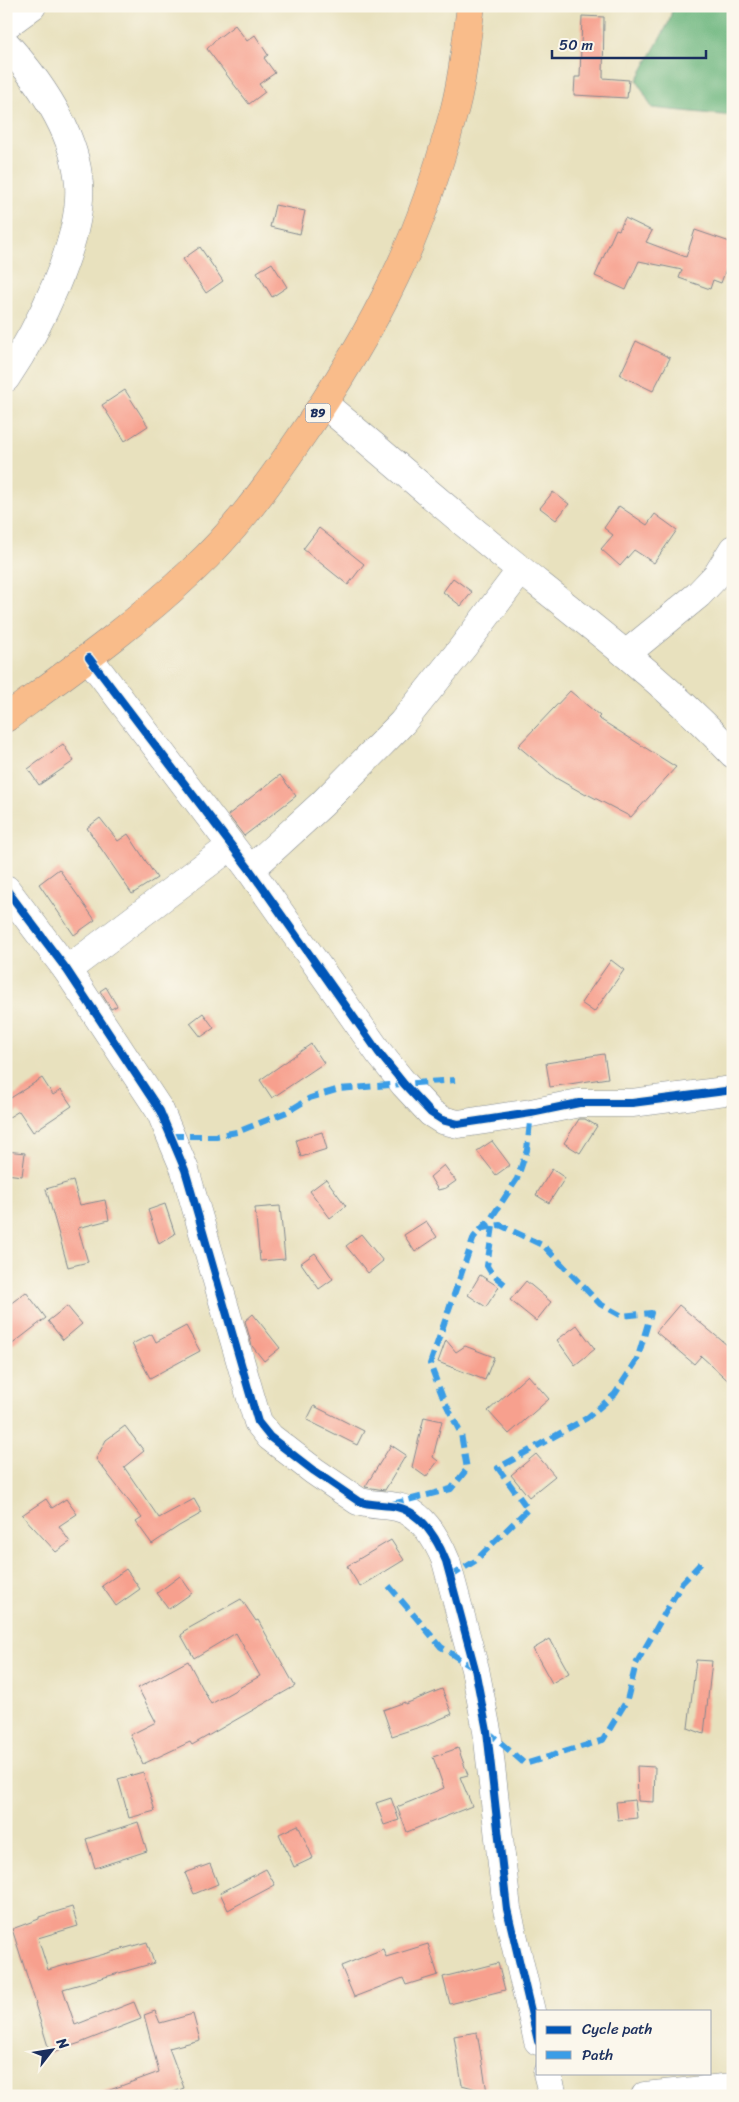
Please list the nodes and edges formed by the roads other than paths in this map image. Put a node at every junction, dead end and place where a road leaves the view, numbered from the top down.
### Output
1 (32, 6) edge
2 (471, 6) edge
3 (6, 25) edge
4 (6, 44) edge
5 (6, 378) edge
6 (324, 404) junction
7 (733, 549) edge
8 (521, 570) junction
9 (626, 654) junction
10 (89, 658) junction
11 (6, 718) edge
12 (733, 754) edge
13 (231, 846) junction
14 (250, 870) junction
15 (6, 889) edge
16 (67, 970) junction
17 (733, 1090) edge
18 (536, 2032) edge
19 (546, 2074) edge
20 (733, 2087) edge
21 (553, 2096) edge
22 (645, 2096) edge

1 - 3 street
2 - 6 highway, B9
4 - 5 street
6 - 8 street
6 - 10 highway, B9
7 - 9 street
8 - 9 street
8 - 14 street
9 - 12 street
10 - 11 highway, B9
10 - 13 street
13 - 14 street
13 - 16 street
14 - 17 street
15 - 16 street
16 - 18 street
19 - 21 street
20 - 22 street

